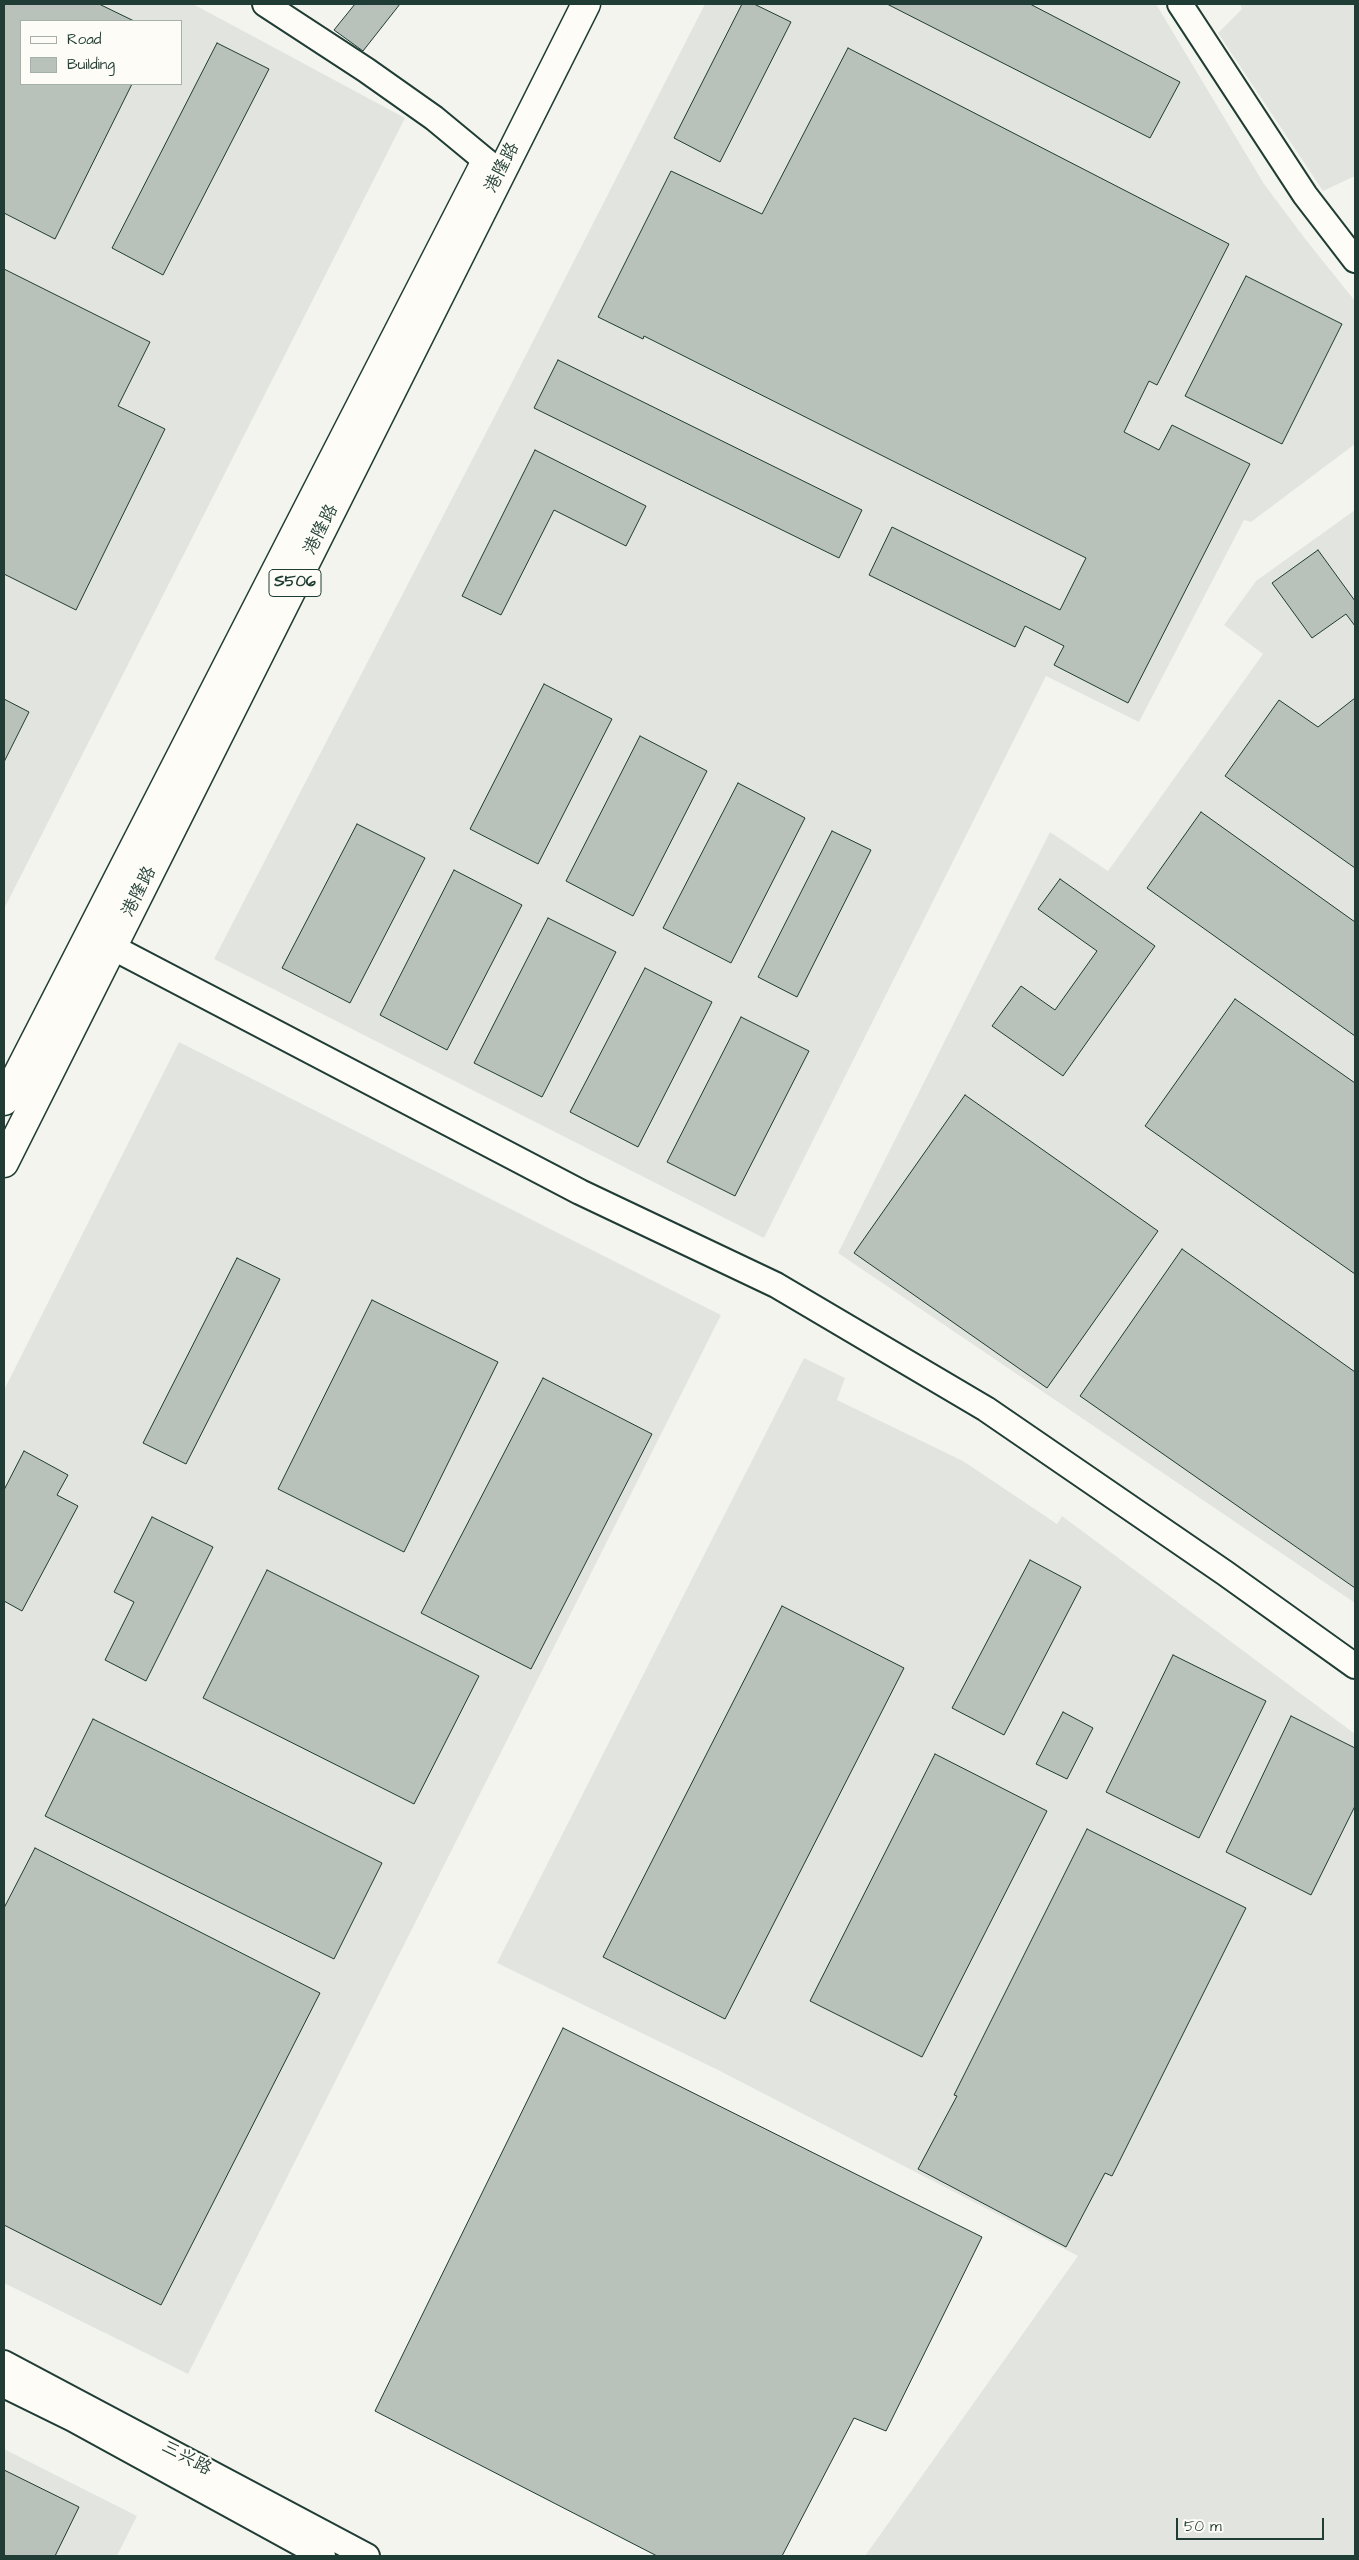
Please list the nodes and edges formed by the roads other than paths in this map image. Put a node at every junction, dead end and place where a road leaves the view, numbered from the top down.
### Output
1 (265, 4) edge
2 (566, 4) edge
3 (586, 4) edge
4 (1180, 4) edge
5 (486, 161) junction
6 (1355, 260) edge
7 (112, 947) junction
8 (4, 1101) edge
9 (4, 1163) edge
10 (1355, 1666) edge
11 (4, 2363) edge
12 (4, 2385) edge
13 (323, 2556) edge
14 (367, 2556) edge

1 - 5 street
2 - 5 main road, 港隆路 / S506
3 - 7 main road, 港隆路 / S506
4 - 6 street
5 - 8 main road, 港隆路 / S506
7 - 9 main road, 港隆路 / S506
7 - 10 street
11 - 14 street, 三兴路
12 - 13 street, 三兴路

